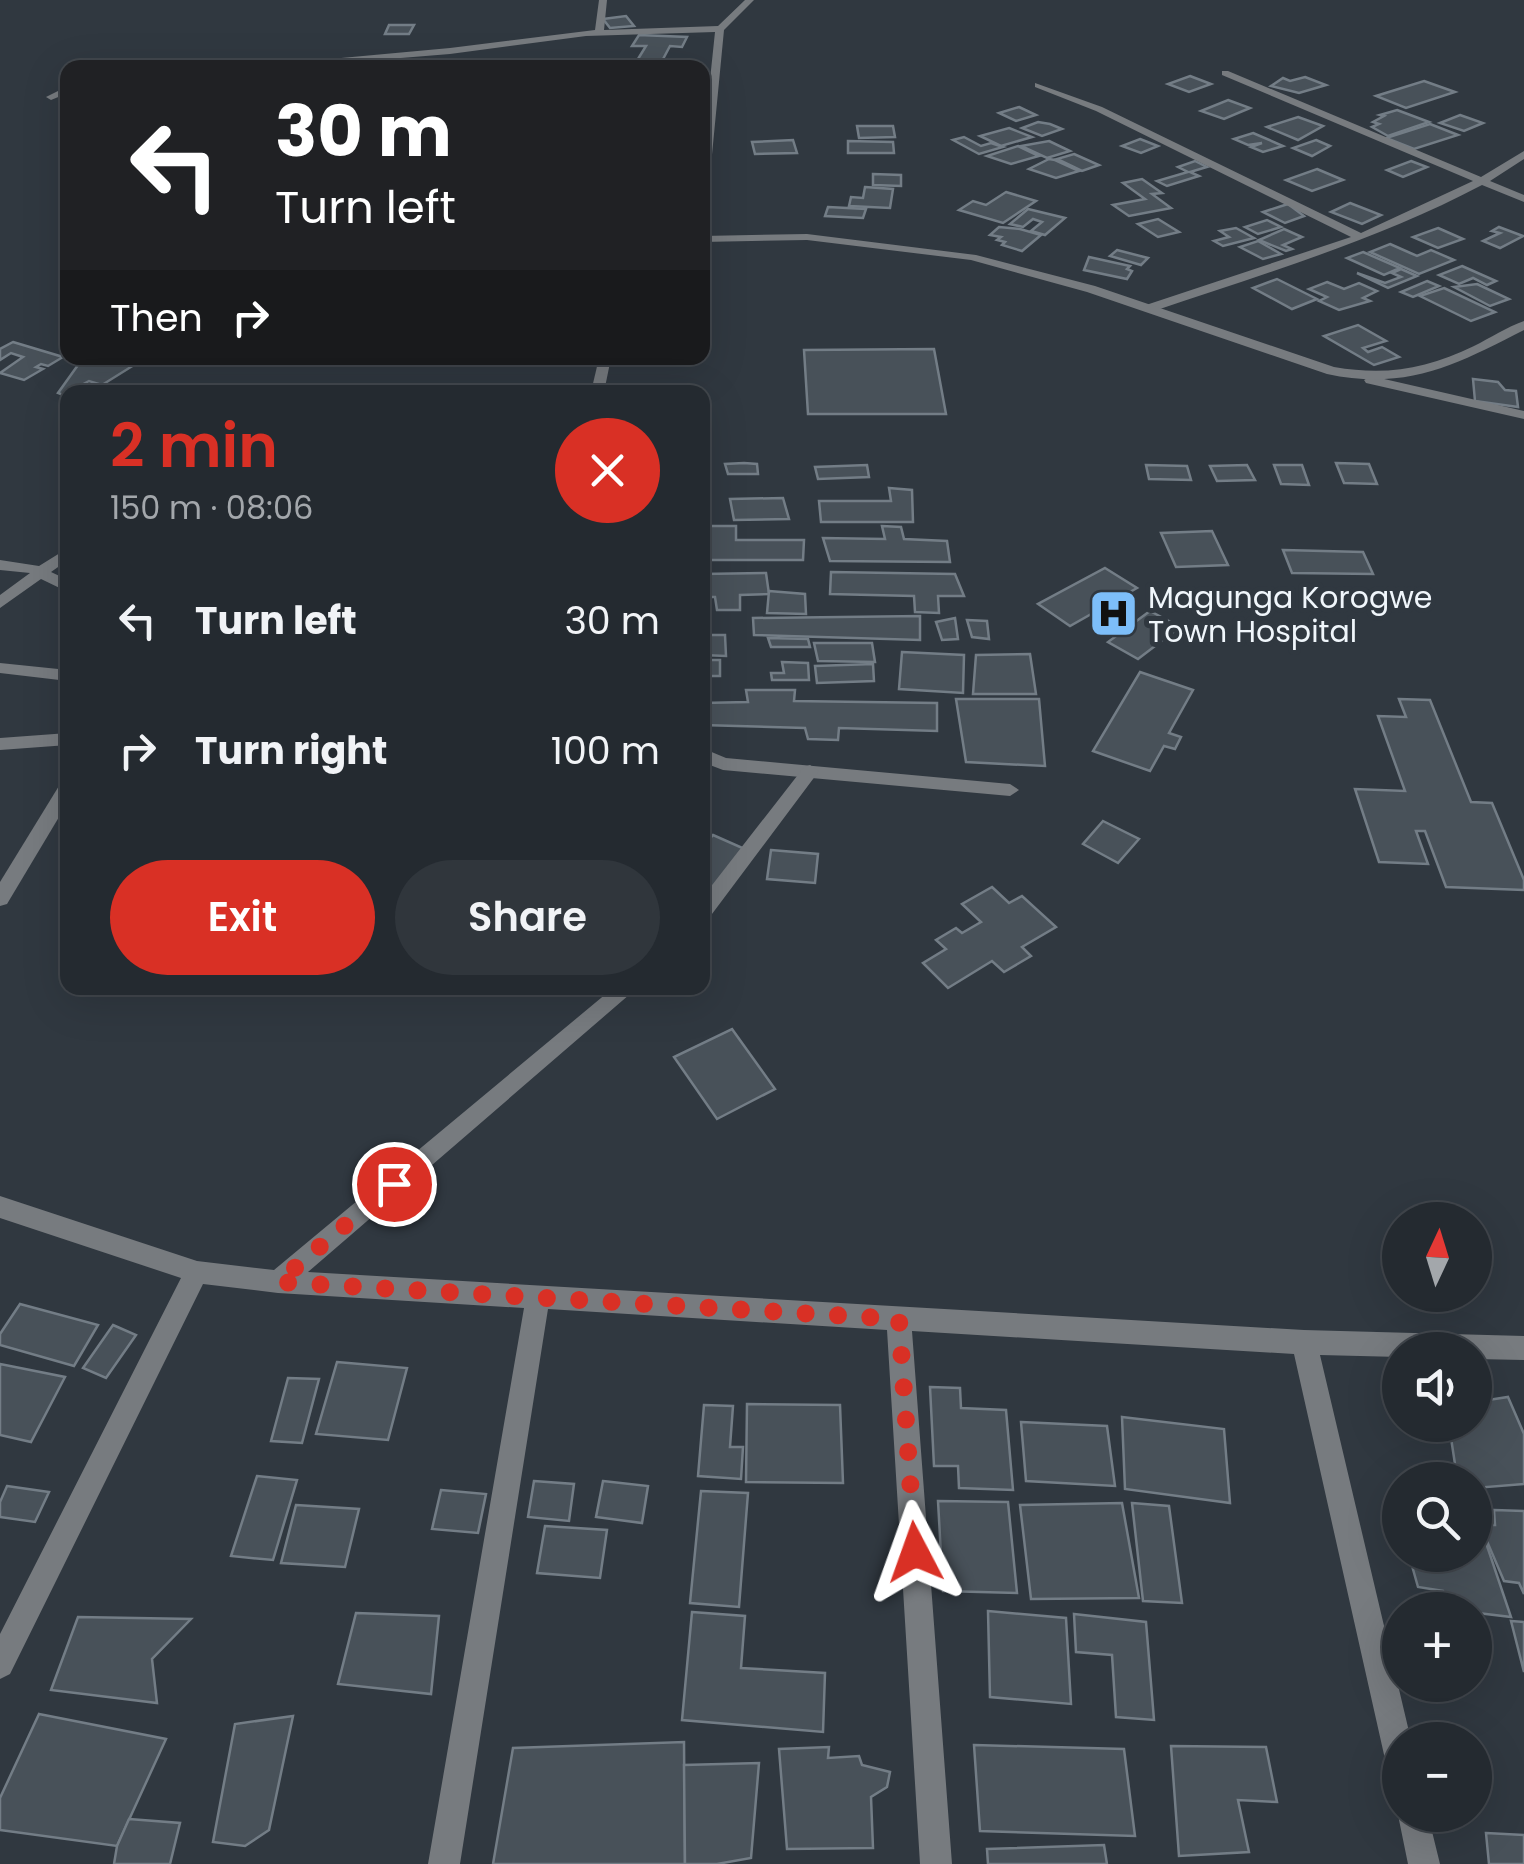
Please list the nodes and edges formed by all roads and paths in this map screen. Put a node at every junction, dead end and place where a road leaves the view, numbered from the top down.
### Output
1 (603, 0) edge
2 (750, 0) edge
3 (720, 30) junction
4 (599, 32) junction
5 (344, 60) edge
6 (1225, 73) dead end
7 (1038, 84) dead end
8 (60, 93) edge
9 (51, 97) dead end
10 (710, 133) edge
11 (1524, 154) edge
12 (1484, 182) junction
13 (1524, 200) edge
14 (1358, 236) junction
15 (710, 238) edge
16 (1150, 308) junction
17 (1524, 325) edge
18 (1371, 380) junction
19 (1524, 415) edge
20 (60, 558) edge
21 (0, 565) edge
22 (40, 573) junction
23 (60, 583) edge
24 (0, 603) edge
25 (0, 668) edge
26 (60, 675) edge
27 (60, 740) edge
28 (0, 744) edge
29 (710, 758) edge
30 (810, 771) junction
31 (1010, 790) dead end
32 (60, 799) edge
33 (0, 900) edge
34 (710, 902) edge
35 (618, 995) edge
36 (0, 1207) edge
37 (197, 1272) junction
38 (278, 1282) junction
39 (538, 1294) junction
40 (899, 1319) junction
41 (1304, 1342) junction
42 (1524, 1348) edge
43 (0, 1664) edge
44 (1391, 1722) edge
45 (1417, 1832) edge
46 (444, 1864) edge
47 (936, 1864) edge
48 (1424, 1864) edge

1 - 4 street
2 - 3 street
3 - 4 street
3 - 10 street
4 - 5 street
6 - 12 street
7 - 14 street
8 - 9 street
11 - 12 street
12 - 13 street
12 - 14 street
14 - 16 street
15 - 16 street
16 - 18 street
17 - 18 street
18 - 19 street
20 - 22 street
21 - 22 street
22 - 23 street
22 - 24 street
25 - 26 street
27 - 28 street
29 - 30 street
30 - 31 street
30 - 34 street
32 - 33 street
35 - 38 street
36 - 37 street
37 - 38 street
37 - 43 street
38 - 39 street
39 - 40 street
39 - 46 street
40 - 41 street
40 - 47 street
41 - 42 street
41 - 44 street
45 - 48 street

